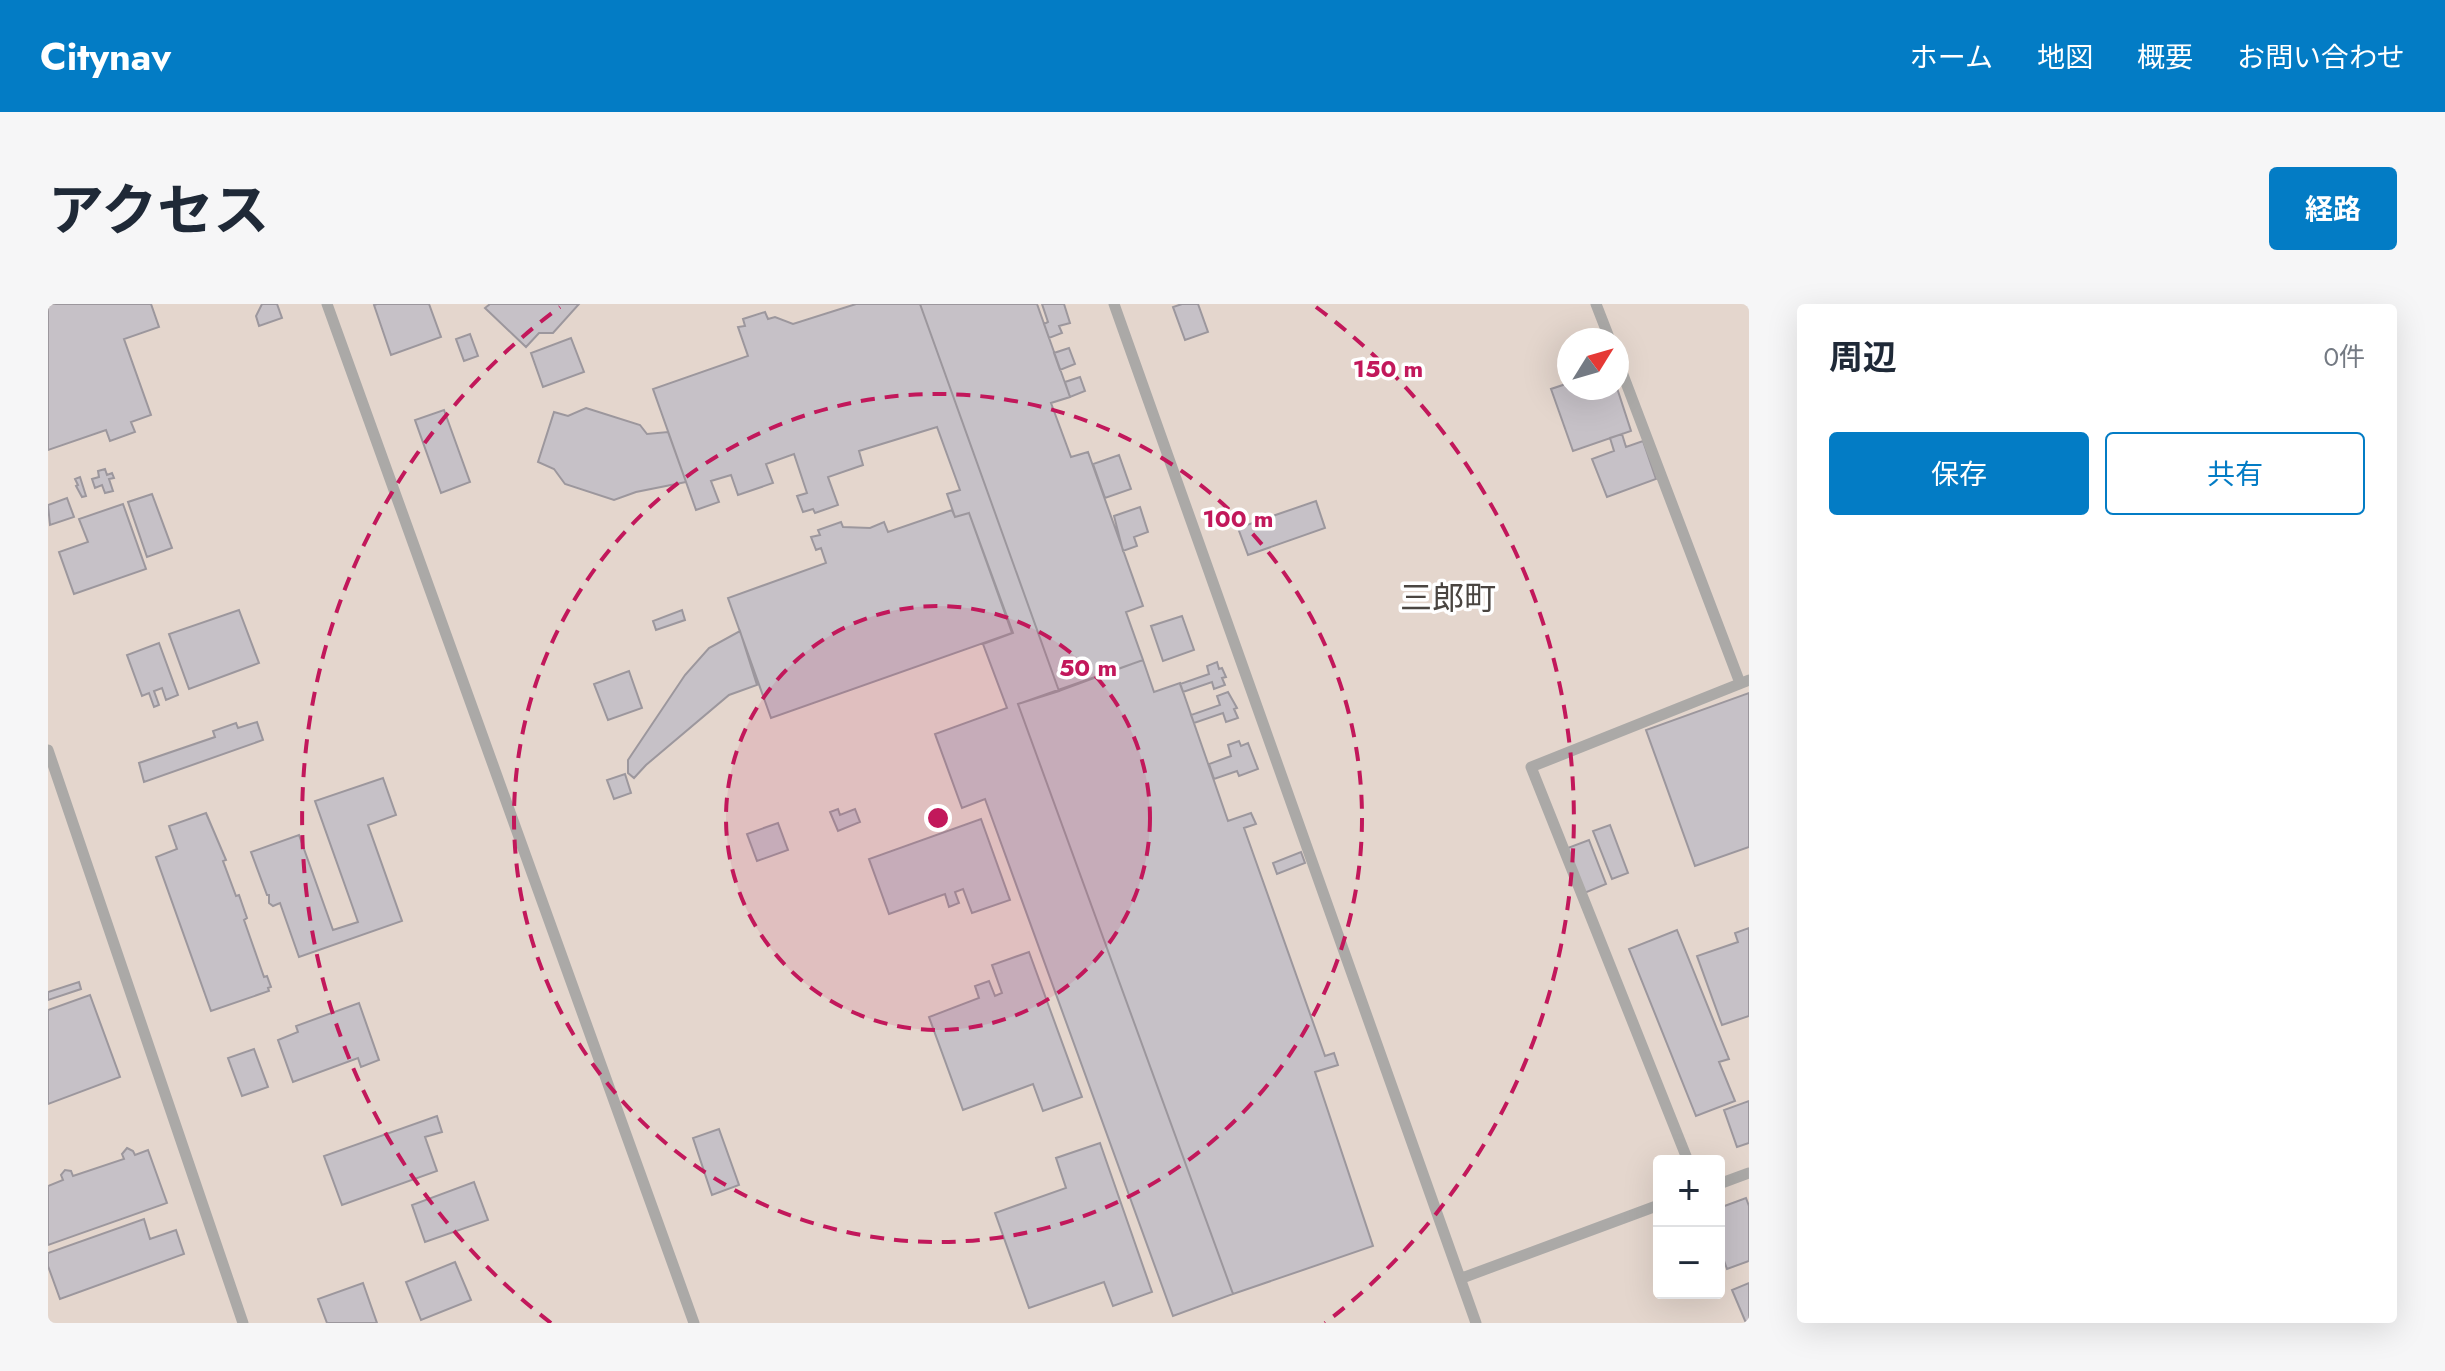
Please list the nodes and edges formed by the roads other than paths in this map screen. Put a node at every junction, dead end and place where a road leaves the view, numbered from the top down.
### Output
1 (327, 304) edge
2 (1114, 304) edge
3 (1596, 304) edge
4 (1605, 328) edge
5 (1629, 389) edge
6 (1744, 681) edge
7 (48, 750) edge
8 (1686, 1155) edge
9 (1749, 1173) edge
10 (1725, 1182) edge
11 (1653, 1207) edge
12 (1462, 1278) junction
13 (243, 1323) edge
14 (694, 1323) edge
15 (1476, 1323) edge

1 - 14 lane
2 - 12 lane
3 - 4 lane
5 - 6 lane
6 - 8 lane
7 - 13 lane
9 - 10 lane
11 - 12 lane
12 - 15 lane

